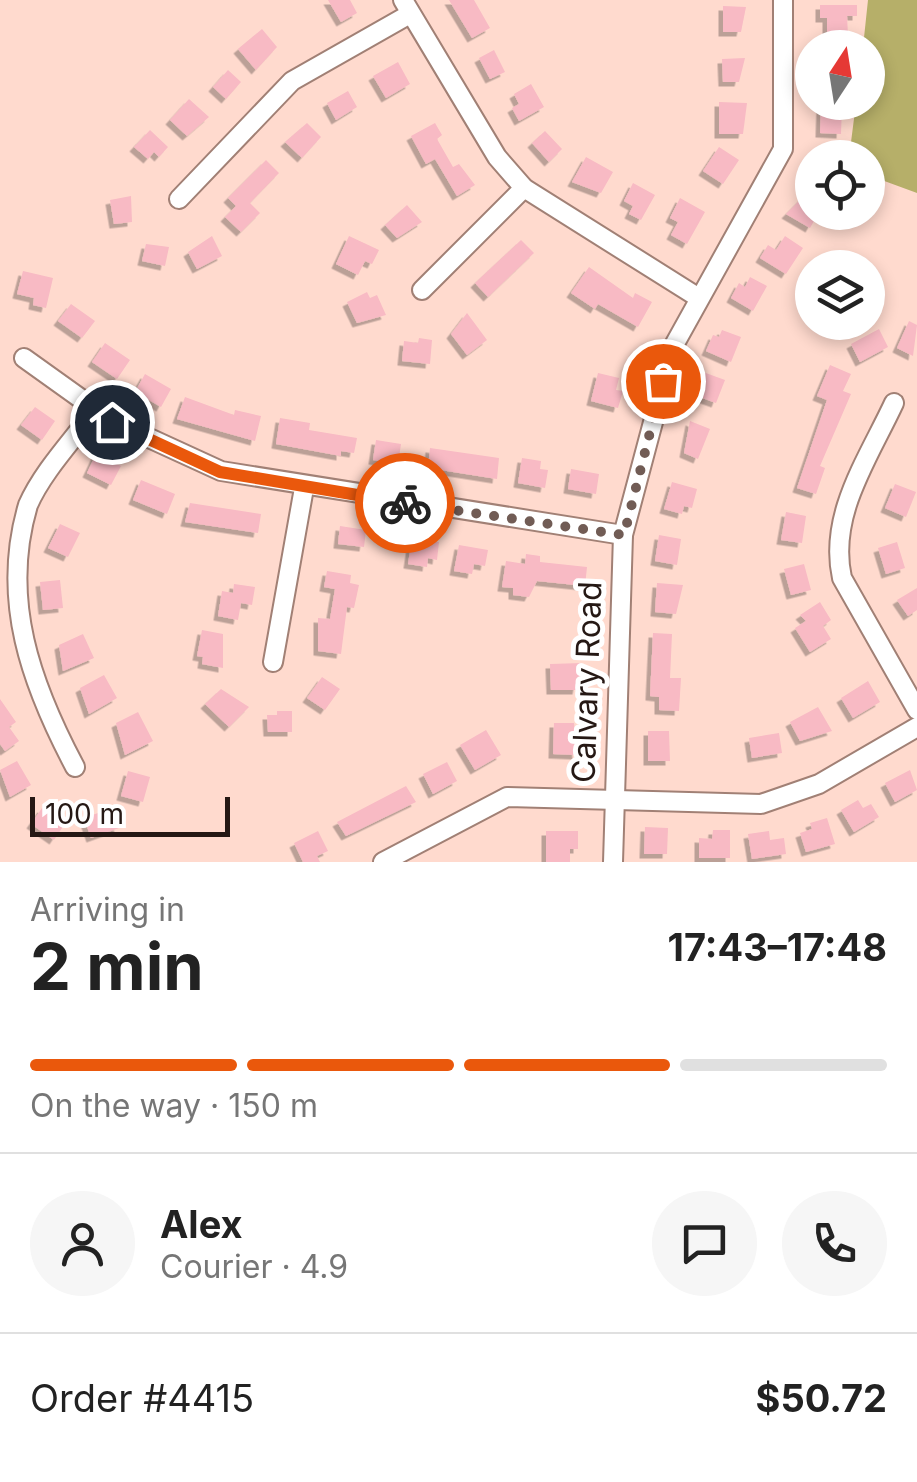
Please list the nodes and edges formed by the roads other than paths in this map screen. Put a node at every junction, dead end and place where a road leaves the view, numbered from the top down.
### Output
1 (783, 0) edge
2 (407, 7) edge
3 (524, 188) junction
4 (179, 199) dead end
5 (422, 290) dead end
6 (700, 298) junction
7 (24, 358) dead end
8 (894, 404) dead end
9 (95, 410) junction
10 (304, 488) junction
11 (624, 535) junction
12 (274, 662) dead end
13 (917, 710) edge
14 (917, 728) edge
15 (75, 767) dead end
16 (614, 798) junction
17 (383, 862) edge
18 (613, 862) edge

1 - 6 street, Calvary Road
2 - 3 street
2 - 4 street
3 - 5 street
3 - 6 street
6 - 11 street, Calvary Road
7 - 9 street
8 - 13 street
9 - 10 street
9 - 15 street
10 - 11 street
10 - 12 street
11 - 16 street, Calvary Road
14 - 16 street
16 - 17 street
16 - 18 street, Calvary Road

